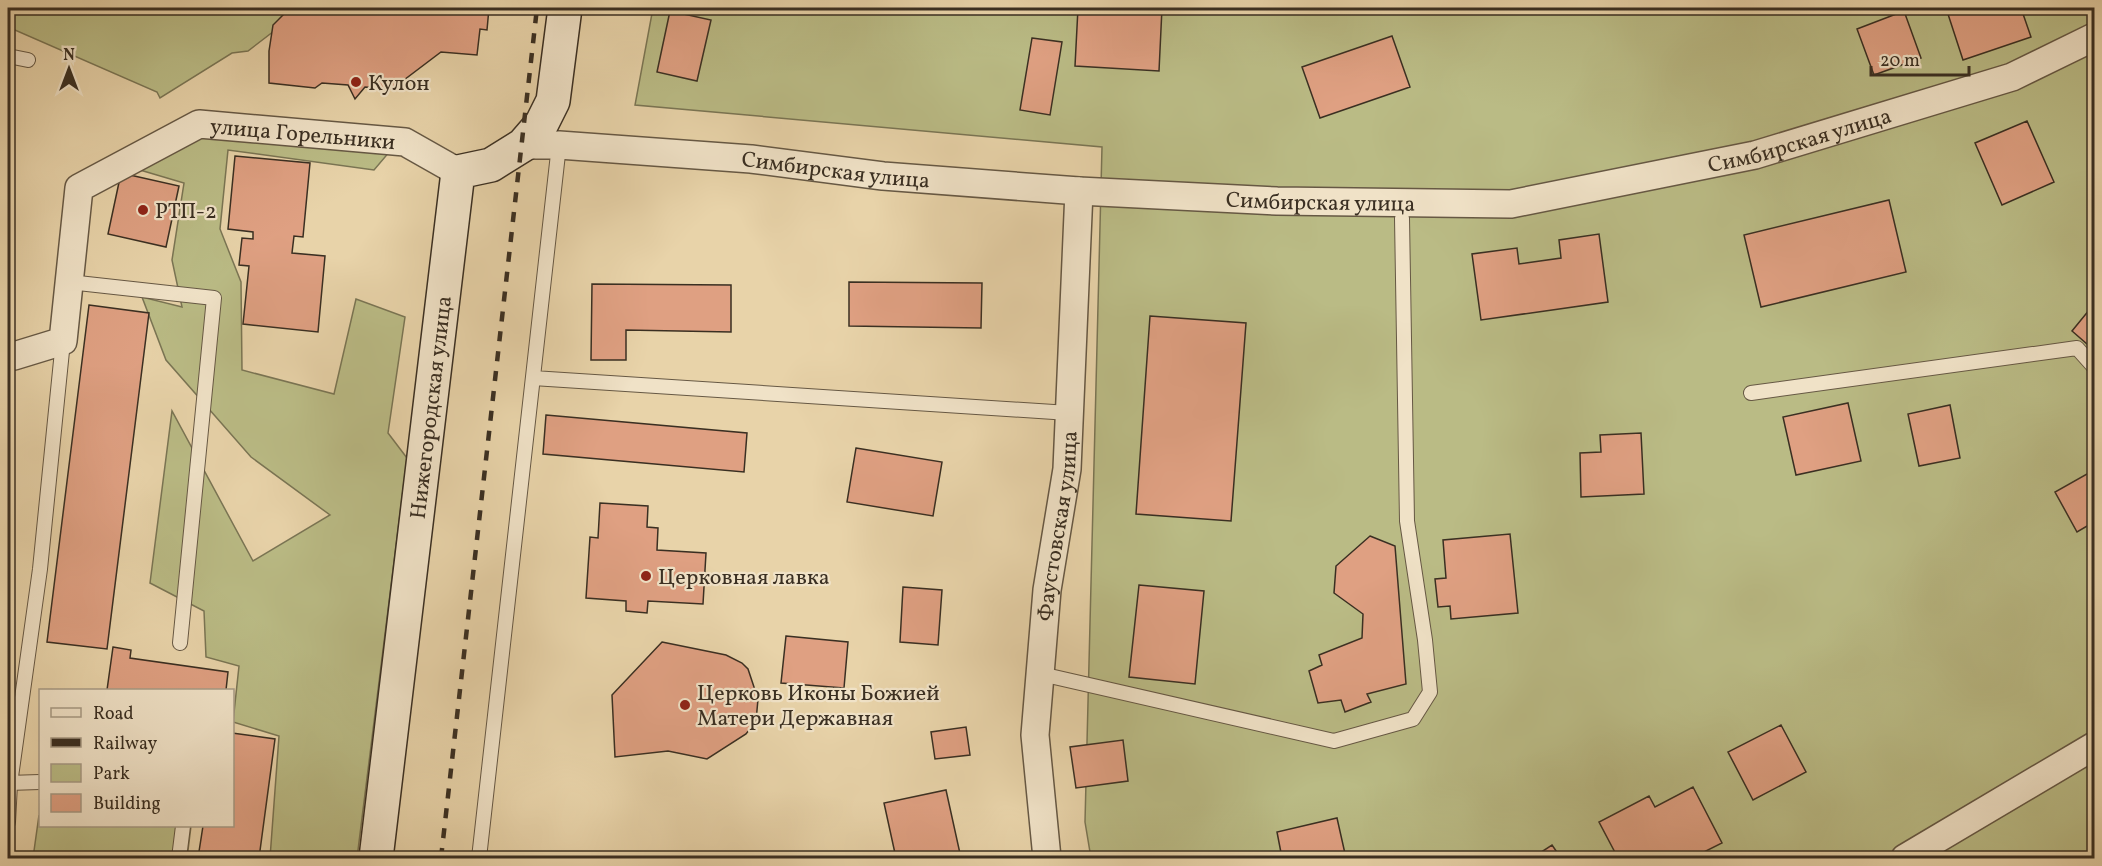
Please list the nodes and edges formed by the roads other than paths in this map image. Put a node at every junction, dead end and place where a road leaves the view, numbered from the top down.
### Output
1 (565, 8) edge
2 (2094, 37) edge
3 (8, 56) edge
4 (28, 60) dead end
5 (523, 144) junction
6 (558, 144) junction
7 (458, 172) junction
8 (1078, 191) junction
9 (1402, 218) dead end
10 (69, 282) junction
11 (63, 341) junction
12 (8, 353) edge
13 (2094, 367) edge
14 (533, 378) junction
15 (1751, 393) dead end
16 (1069, 413) junction
17 (180, 643) dead end
18 (1041, 674) junction
19 (2094, 746) edge
20 (39, 782) edge
21 (9, 783) edge
22 (8, 822) edge
23 (183, 827) edge
24 (179, 858) edge
25 (376, 858) edge
26 (480, 858) edge
27 (1047, 858) edge
28 (1905, 858) edge

1 - 5 street
2 - 8 street, Симбирская улица
3 - 4 lane
5 - 6 street, Симбирская улица
5 - 7 street
6 - 8 street, Симбирская улица
6 - 14 lane
7 - 10 street, улица Горельники
7 - 25 street, Нижегородская улица
8 - 16 street, Фаустовская улица
9 - 18 lane
10 - 11 street, улица Горельники
10 - 17 lane
11 - 12 street
11 - 21 lane
13 - 15 lane
14 - 16 lane
14 - 26 lane
16 - 18 street, Фаустовская улица
18 - 27 street, Фаустовская улица
19 - 28 street
20 - 21 lane
21 - 22 lane
23 - 24 lane

